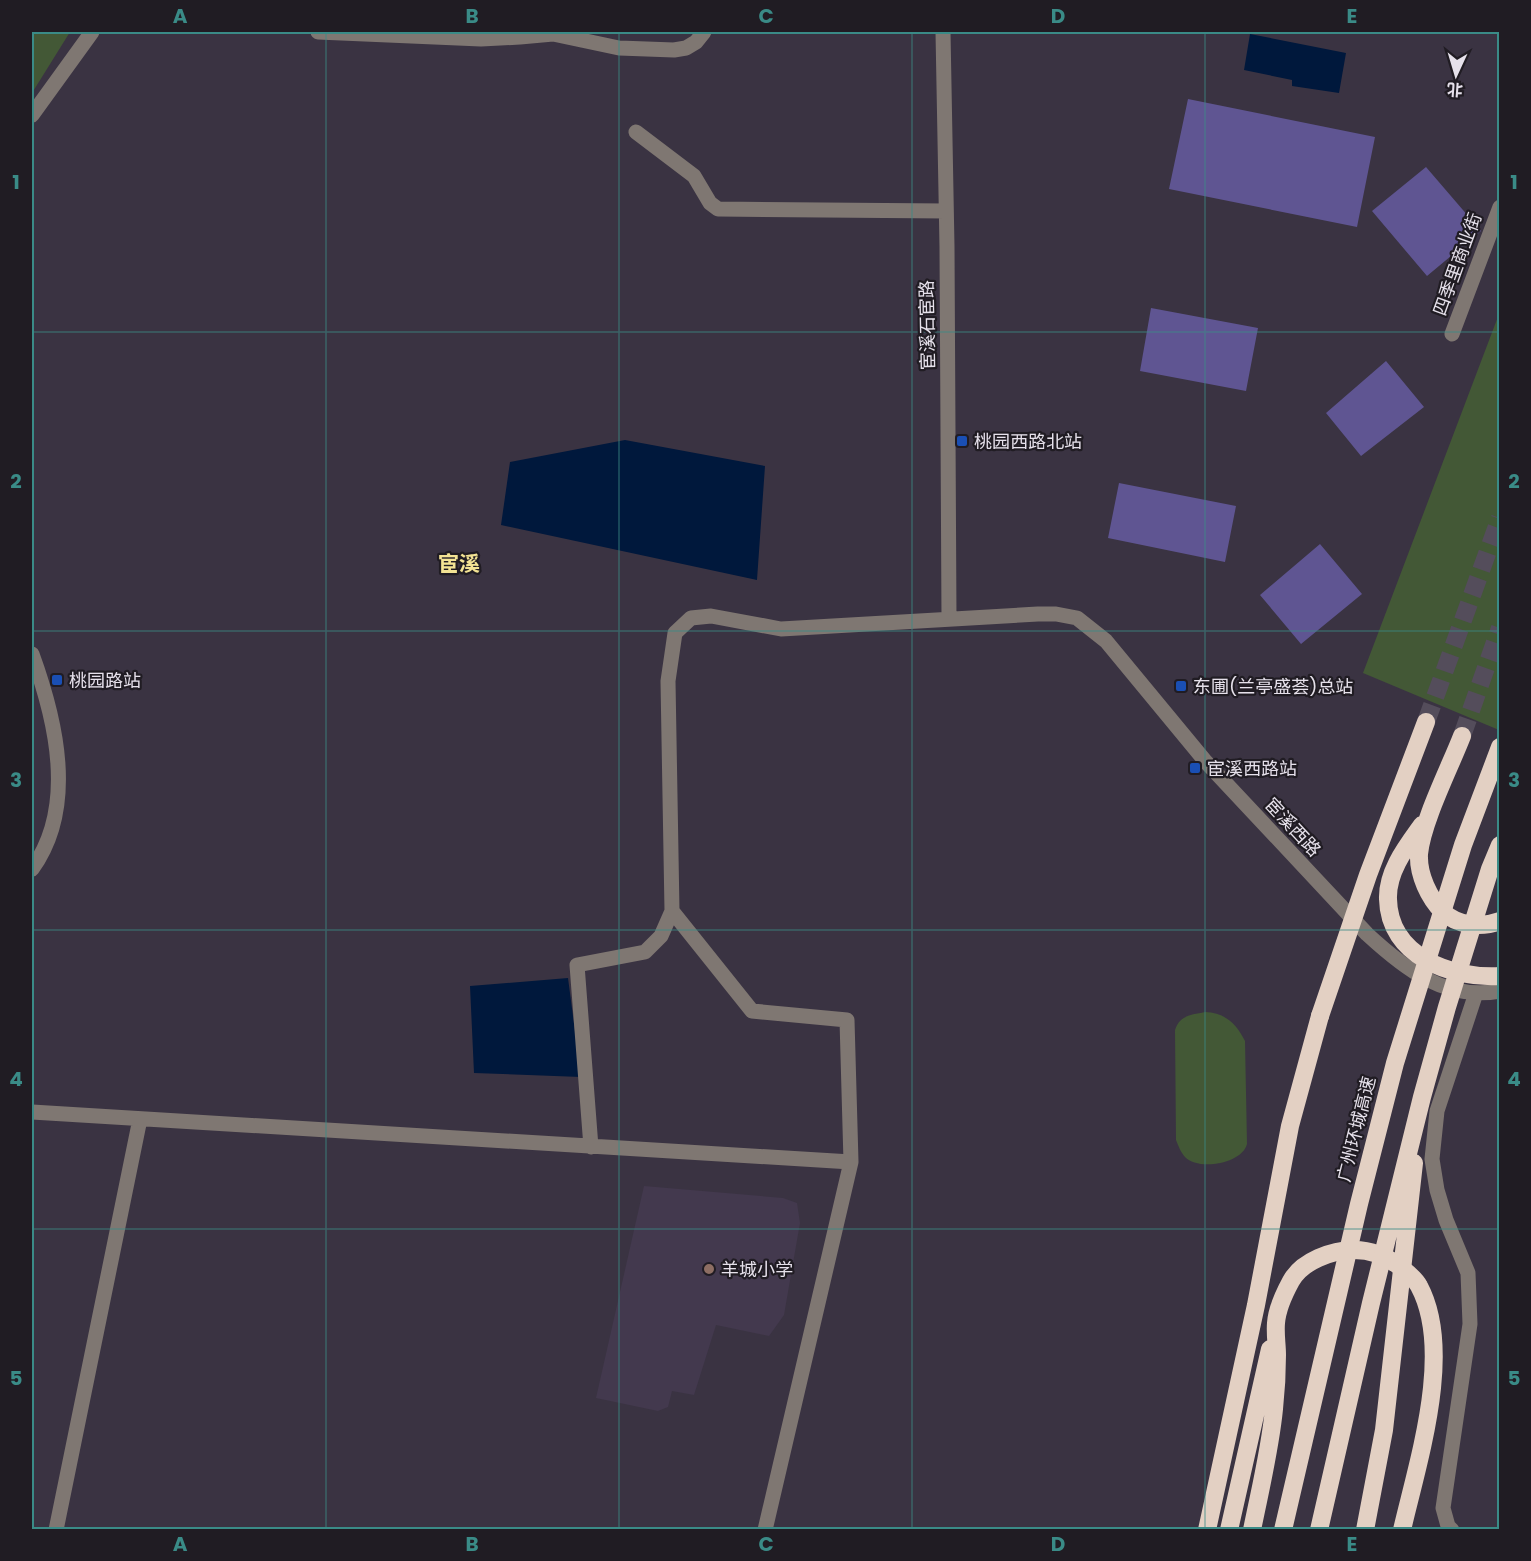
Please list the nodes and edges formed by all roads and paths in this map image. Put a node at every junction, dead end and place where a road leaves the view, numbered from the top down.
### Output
1 (92, 32) edge
2 (318, 32) edge
3 (704, 32) edge
4 (943, 32) edge
5 (32, 115) edge
6 (636, 132) dead end
7 (1500, 207) edge
8 (946, 211) junction
9 (1452, 334) dead end
10 (949, 619) junction
11 (32, 654) edge
12 (1426, 722) tunnel mouth
13 (1462, 736) tunnel mouth
14 (1500, 747) edge
15 (1431, 814) junction
16 (1500, 845) edge
17 (32, 869) edge
18 (1442, 910) junction
19 (672, 911) junction
20 (1500, 921) edge
21 (1500, 976) edge
22 (1500, 992) edge
23 (1476, 993) junction
24 (1422, 1097) junction
25 (32, 1112) edge
26 (140, 1119) junction
27 (591, 1147) junction
28 (851, 1162) junction
29 (1276, 1321) junction
30 (1234, 1413) junction
31 (1417, 1468) junction
32 (1373, 1496) junction
33 (56, 1530) edge
34 (765, 1530) edge
35 (1207, 1530) edge
36 (1227, 1530) edge
37 (1252, 1530) edge
38 (1283, 1530) edge
39 (1319, 1530) edge
40 (1365, 1530) edge
41 (1372, 1530) edge
42 (1402, 1530) edge
43 (1414, 1530) edge
44 (1452, 1530) edge

1 - 5 street
2 - 3 street
4 - 8 street, 宦溪石宦路
6 - 8 street
7 - 9 street, 四季里商业街
8 - 10 street, 宦溪石宦路
10 - 19 street, 宦溪西路
10 - 23 street, 宦溪西路
11 - 17 street
12 - 30 highway, bridge
13 - 15 highway
14 - 18 highway, 广州环城高速, bridge
15 - 18 highway
15 - 21 highway
16 - 24 highway, bridge
18 - 20 highway
18 - 38 highway, 广州环城高速, bridge
19 - 27 street
19 - 28 street
22 - 23 street, 宦溪西路
23 - 44 street
24 - 32 highway, bridge
24 - 39 highway, bridge
25 - 26 street
26 - 27 street
26 - 33 street
27 - 28 street
28 - 34 street
29 - 31 highway
29 - 36 highway
29 - 37 highway
30 - 35 highway
30 - 36 highway
31 - 42 highway
31 - 43 highway
32 - 40 highway, bridge
32 - 41 highway, bridge

